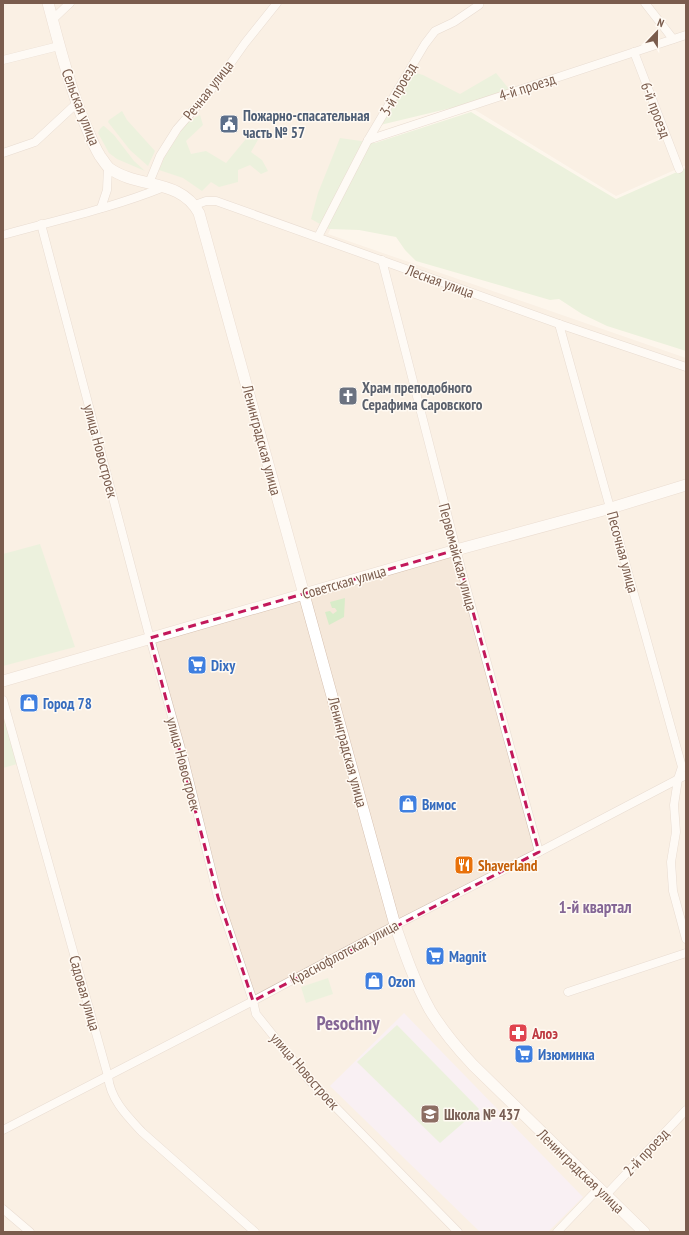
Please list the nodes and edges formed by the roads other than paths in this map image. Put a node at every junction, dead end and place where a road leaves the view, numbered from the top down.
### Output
1 (48, 3) edge
2 (70, 3) edge
3 (277, 3) edge
4 (645, 3) edge
5 (479, 5) dead end
6 (52, 20) junction
7 (686, 35) edge
8 (673, 39) junction
9 (59, 46) junction
10 (634, 52) junction
11 (3, 60) edge
12 (77, 103) junction
13 (368, 140) junction
14 (3, 153) edge
15 (108, 167) junction
16 (679, 169) dead end
17 (149, 183) junction
18 (164, 186) junction
19 (191, 201) junction
20 (101, 208) junction
21 (41, 224) junction
22 (3, 235) edge
23 (318, 237) junction
24 (382, 260) junction
25 (559, 324) junction
26 (686, 367) edge
27 (686, 485) edge
28 (611, 508) junction
29 (456, 550) junction
30 (304, 594) junction
31 (150, 638) junction
32 (3, 681) edge
33 (3, 700) edge
34 (682, 777) edge
35 (539, 852) junction
36 (395, 925) junction
37 (686, 939) edge
38 (686, 953) edge
39 (568, 992) dead end
40 (253, 1001) junction
41 (108, 1076) junction
42 (686, 1110) edge
43 (3, 1130) edge
44 (603, 1191) junction
45 (3, 1209) edge
46 (30, 1232) edge
47 (255, 1232) edge
48 (458, 1232) edge
49 (557, 1232) edge
50 (644, 1232) edge

1 - 6 main road, Сельская улица
2 - 6 street
3 - 17 street, Речная улица
4 - 8 street
5 - 13 street, 3-й проезд
6 - 9 main road, Сельская улица
7 - 8 street, 4-й проезд
8 - 10 street, 4-й проезд
9 - 11 street
9 - 12 main road, Сельская улица
10 - 13 street, 4-й проезд
10 - 16 street, 6-й проезд
12 - 14 street
12 - 15 main road, Сельская улица
13 - 23 street, 3-й проезд
15 - 17 main road
15 - 20 street
17 - 18 main road
18 - 19 main road
18 - 20 street
19 - 23 street, Лесная улица
19 - 30 main road, Ленинградская улица
20 - 21 street
21 - 22 street
21 - 31 street, улица Новостроек
23 - 24 street, Лесная улица
24 - 25 street, Лесная улица
24 - 29 street, Первомайская улица
25 - 26 street, Лесная улица
25 - 28 street, Песочная улица
27 - 28 main road, Советская улица
28 - 29 main road, Советская улица
28 - 34 street, Песочная улица
29 - 30 main road, Советская улица
29 - 35 street, Первомайская улица
30 - 31 main road, Советская улица
30 - 36 main road, Ленинградская улица
31 - 32 main road, Советская улица
31 - 40 street, улица Новостроек
33 - 41 street, Садовая улица
34 - 35 street, Краснофлотская улица
34 - 37 street, Песочная улица
35 - 36 street, Краснофлотская улица
36 - 40 street, Краснофлотская улица
36 - 44 main road, Ленинградская улица
38 - 39 street
40 - 41 street, Краснофлотская улица
40 - 48 street, улица Новостроек
41 - 43 street, Краснофлотская улица
41 - 47 street, Садовая улица
42 - 44 street, 2-й проезд
44 - 49 street, 2-й проезд
44 - 50 main road, Ленинградская улица
45 - 46 street

